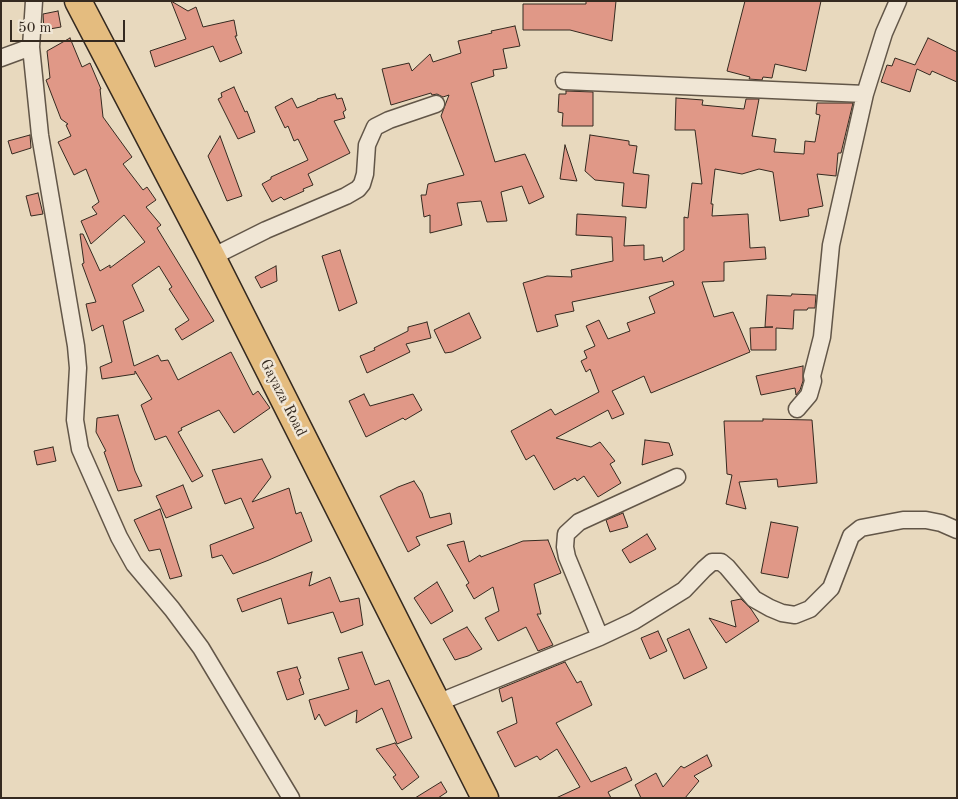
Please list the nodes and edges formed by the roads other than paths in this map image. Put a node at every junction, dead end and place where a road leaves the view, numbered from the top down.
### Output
1 (34, 1) edge
2 (78, 1) edge
3 (898, 1) edge
4 (32, 47) junction
5 (1, 58) edge
6 (564, 81) dead end
7 (865, 94) junction
8 (436, 104) dead end
9 (212, 257) junction
10 (797, 409) dead end
11 (676, 477) dead end
12 (957, 530) edge
13 (600, 637) junction
14 (437, 703) junction
15 (291, 798) edge
16 (485, 798) edge

1 - 4 street
2 - 9 main road, Gayaza Road
3 - 7 street
4 - 5 street
4 - 15 street
6 - 7 street
7 - 10 street
8 - 9 street
9 - 14 main road, Gayaza Road
11 - 13 street
12 - 13 street
13 - 14 street
14 - 16 main road, Gayaza Road

